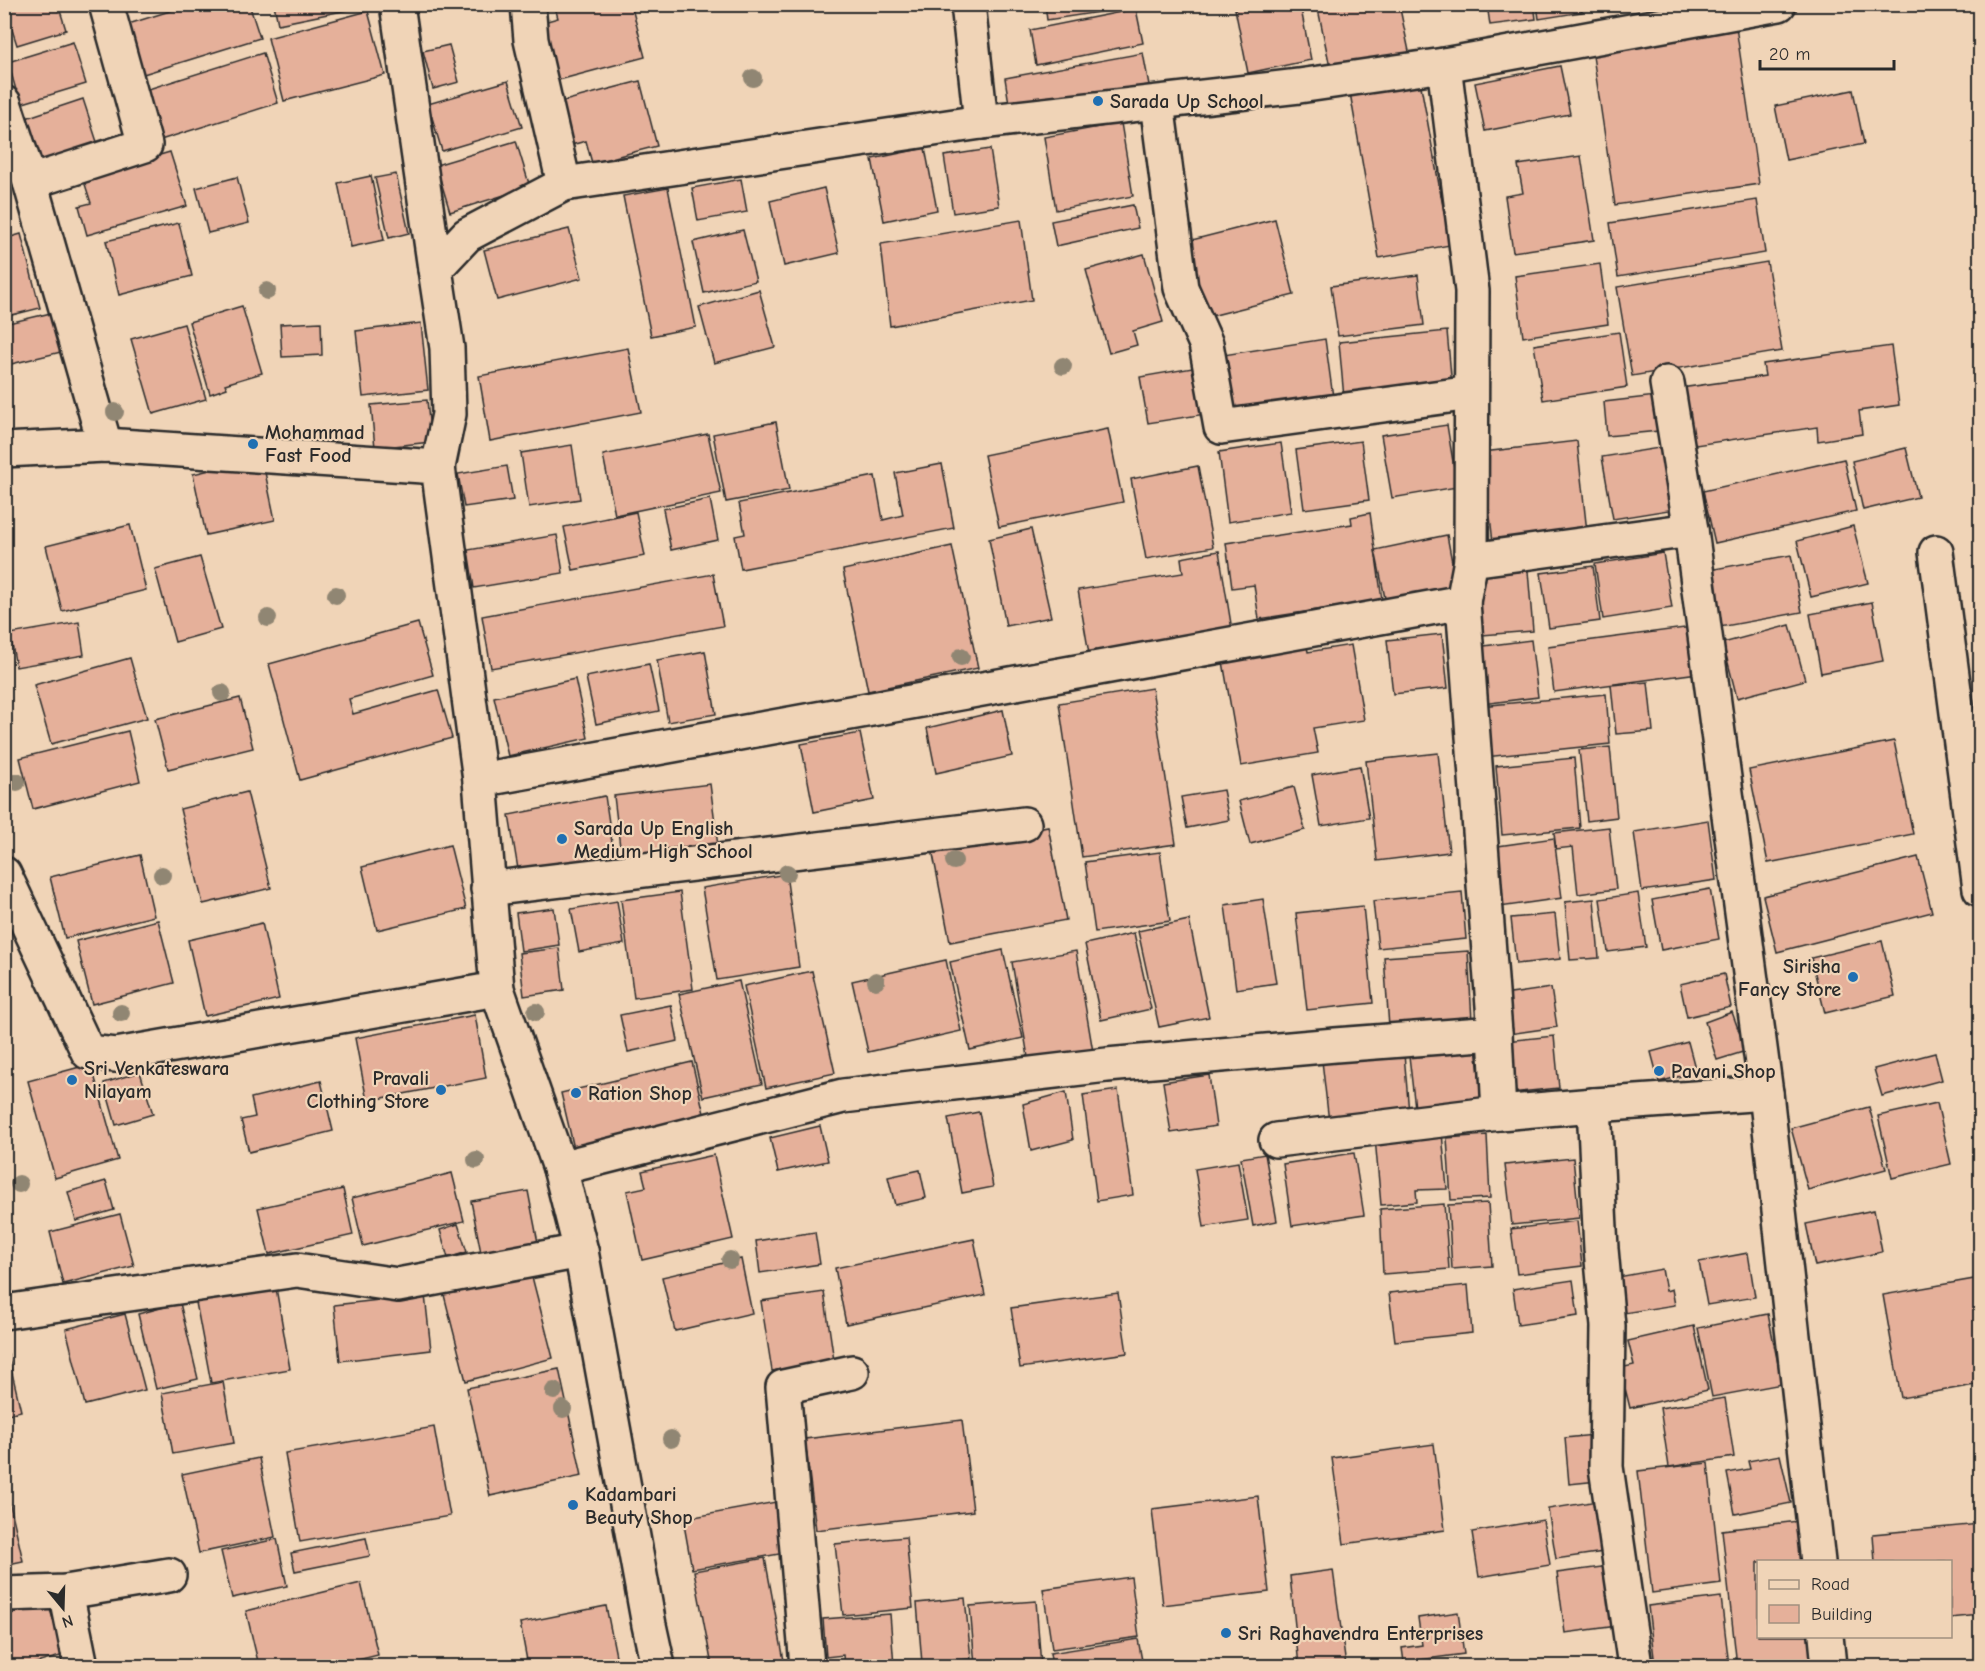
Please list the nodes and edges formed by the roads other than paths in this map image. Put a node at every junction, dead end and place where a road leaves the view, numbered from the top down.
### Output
1 (106, 4) edge
2 (397, 4) edge
3 (528, 4) edge
4 (968, 4) edge
5 (1779, 4) edge
6 (1444, 65) junction
7 (4, 103) edge
8 (1157, 103) junction
9 (981, 122) junction
10 (30, 182) junction
11 (564, 184) junction
12 (435, 269) junction
13 (1667, 383) dead end
14 (1471, 393) junction
15 (105, 444) junction
16 (4, 450) edge
17 (438, 467) junction
18 (1691, 530) junction
19 (1936, 552) dead end
20 (1471, 560) junction
21 (1463, 602) junction
22 (480, 780) junction
23 (1024, 824) dead end
24 (4, 874) edge
25 (488, 889) junction
26 (1980, 889) edge
27 (497, 988) junction
28 (1495, 1033) junction
29 (1766, 1093) junction
30 (1594, 1105) junction
31 (1499, 1113) junction
32 (1276, 1140) dead end
33 (560, 1168) junction
34 (581, 1251) junction
35 (4, 1312) edge
36 (852, 1372) dead end
37 (1818, 1560) edge
38 (169, 1575) dead end
39 (66, 1592) junction
40 (4, 1594) edge
41 (1826, 1638) edge
42 (81, 1666) edge
43 (658, 1666) edge
44 (807, 1666) edge
45 (1635, 1666) edge
46 (1829, 1666) edge

1 - 10 street
2 - 12 street
3 - 11 street
4 - 9 street
5 - 6 street
6 - 8 street
6 - 14 street
7 - 10 street
8 - 9 street
8 - 14 street
9 - 11 street
10 - 15 street
11 - 12 street
12 - 17 street
13 - 18 street
14 - 20 street
15 - 16 street
15 - 17 street
17 - 22 street
18 - 20 street
18 - 29 street
19 - 26 street
20 - 21 street
21 - 22 street
21 - 28 street
22 - 25 street
23 - 25 street
24 - 27 street
25 - 27 street
27 - 33 street
28 - 31 street
28 - 33 street
29 - 30 street
29 - 37 street
30 - 31 street
30 - 45 street
31 - 32 street
33 - 34 street
34 - 35 street
34 - 43 street
36 - 44 street
38 - 39 street
39 - 40 street
39 - 42 street
41 - 46 street

